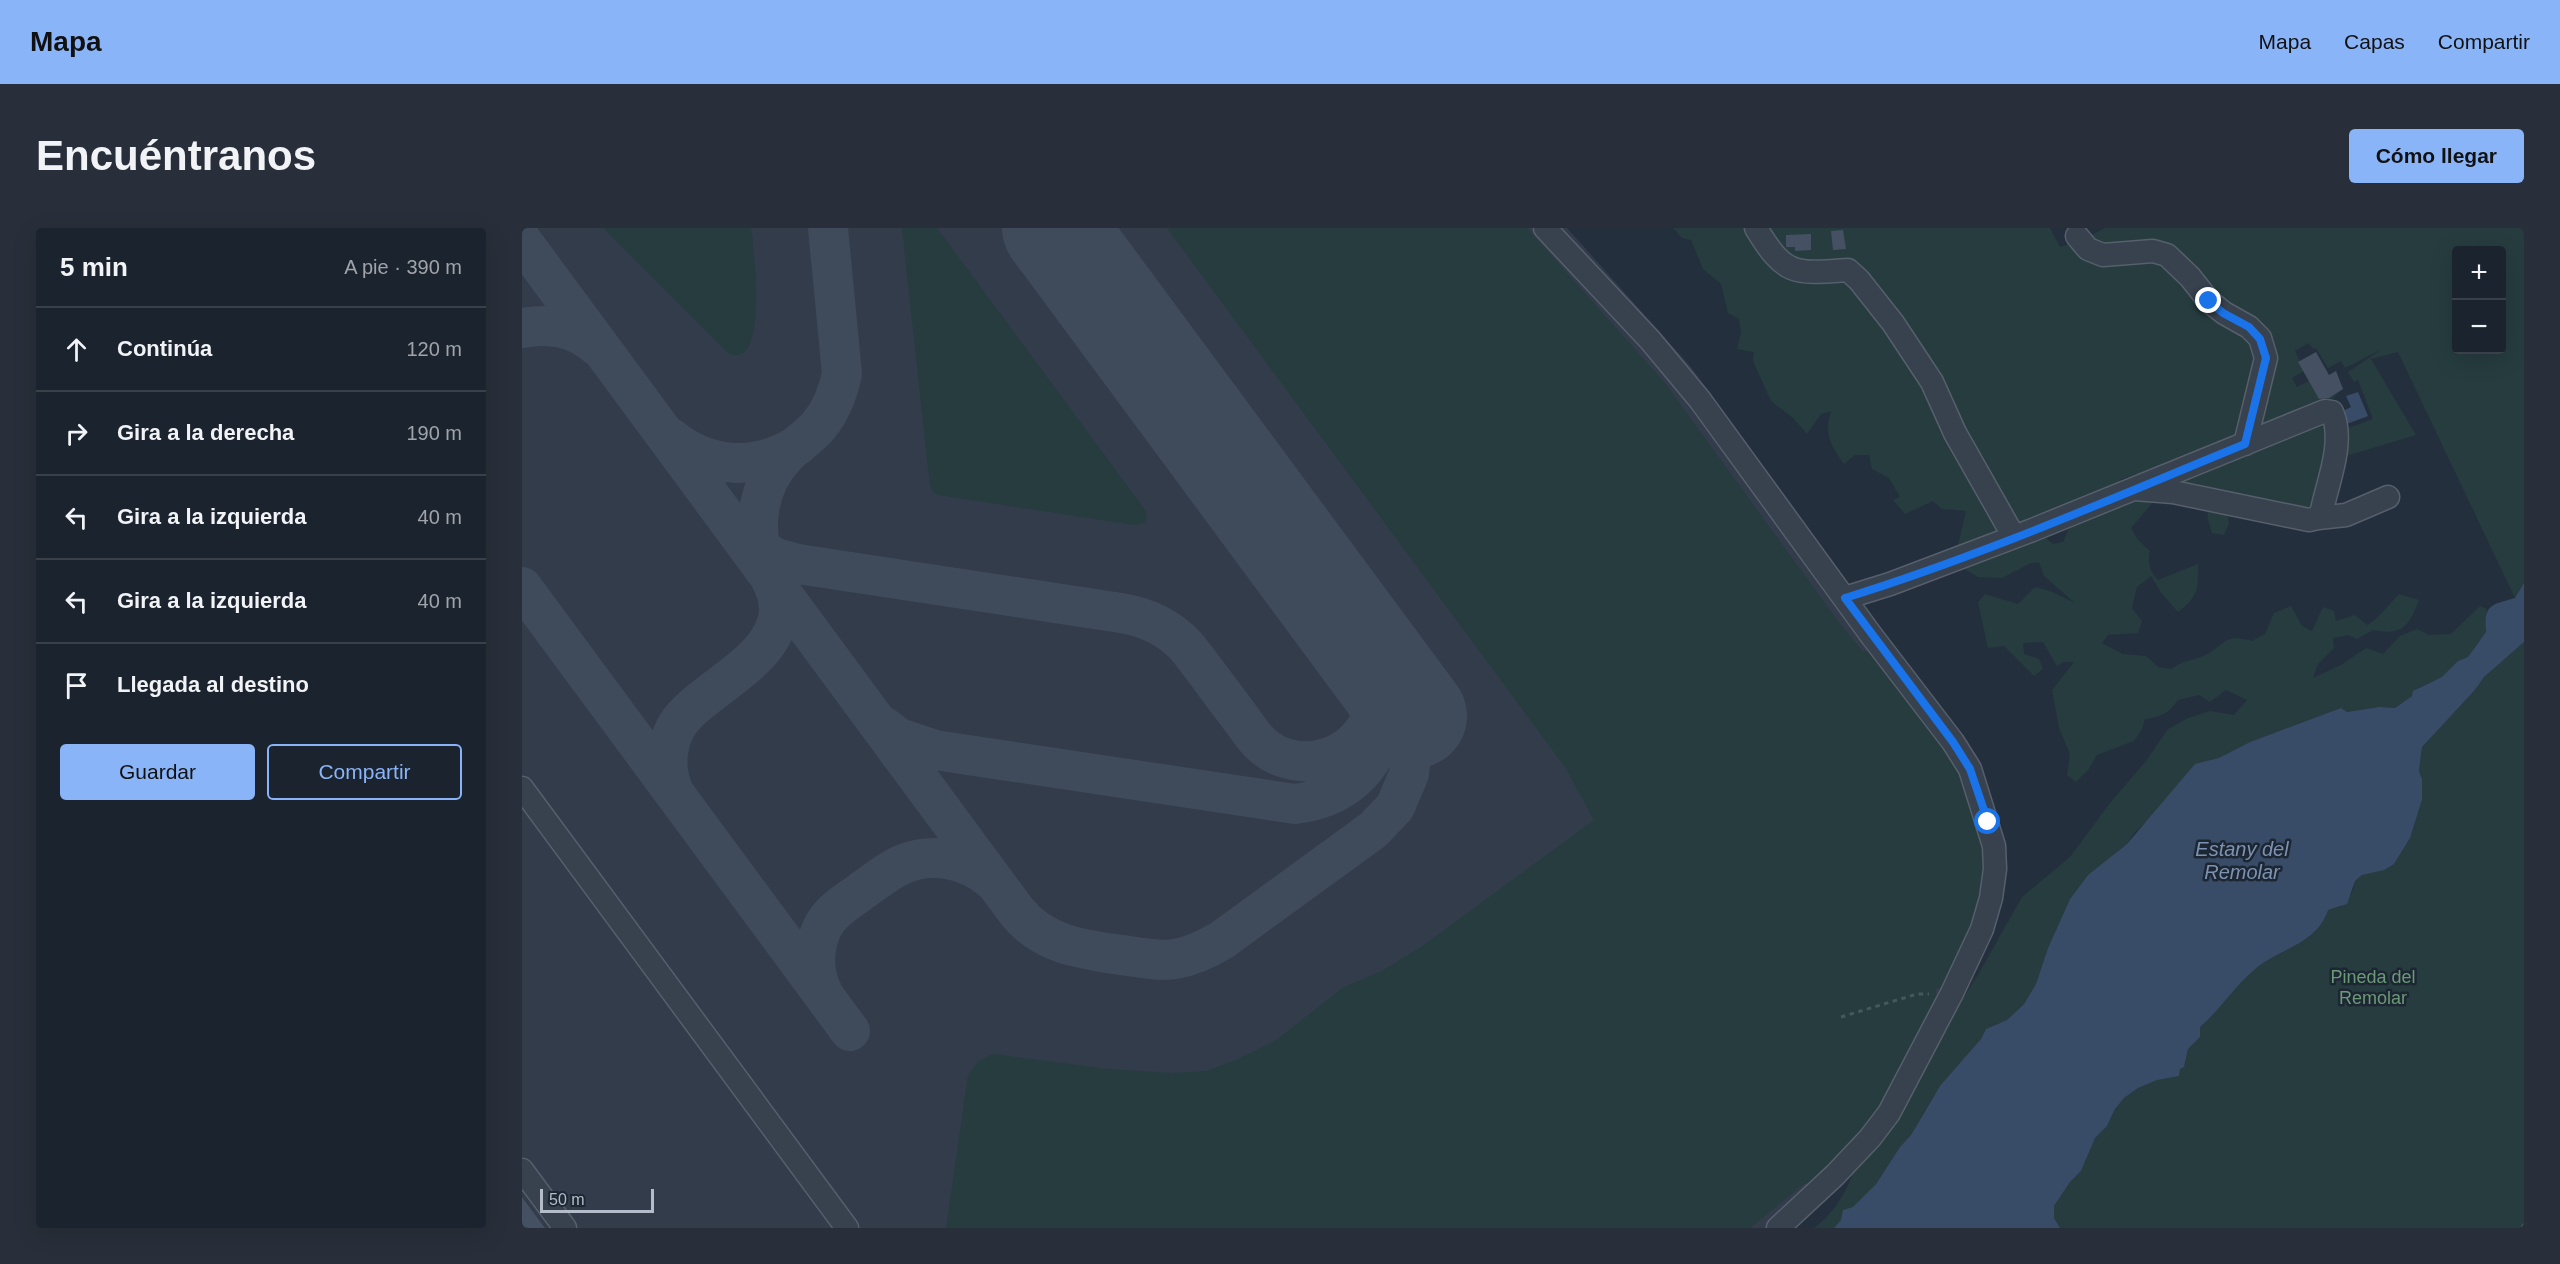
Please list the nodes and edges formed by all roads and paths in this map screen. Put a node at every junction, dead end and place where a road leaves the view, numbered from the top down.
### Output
1 (1545, 228) edge
2 (1756, 228) edge
3 (2080, 231) edge
4 (2245, 444) junction
5 (2135, 489) junction
6 (2388, 497) dead end
7 (2318, 518) junction
8 (2014, 537) junction
9 (1845, 598) junction
10 (522, 788) edge
11 (1952, 993) junction
12 (1841, 1017) dead end
13 (522, 1170) edge
14 (565, 1228) edge
15 (847, 1228) edge
16 (1778, 1228) edge

1 - 9 lane
2 - 8 lane
3 - 4 lane
4 - 5 lane
4 - 7 lane
5 - 7 lane
5 - 8 lane
6 - 7 lane
8 - 9 lane
9 - 11 lane
10 - 15 lane
11 - 12 path
11 - 16 lane
13 - 14 lane

